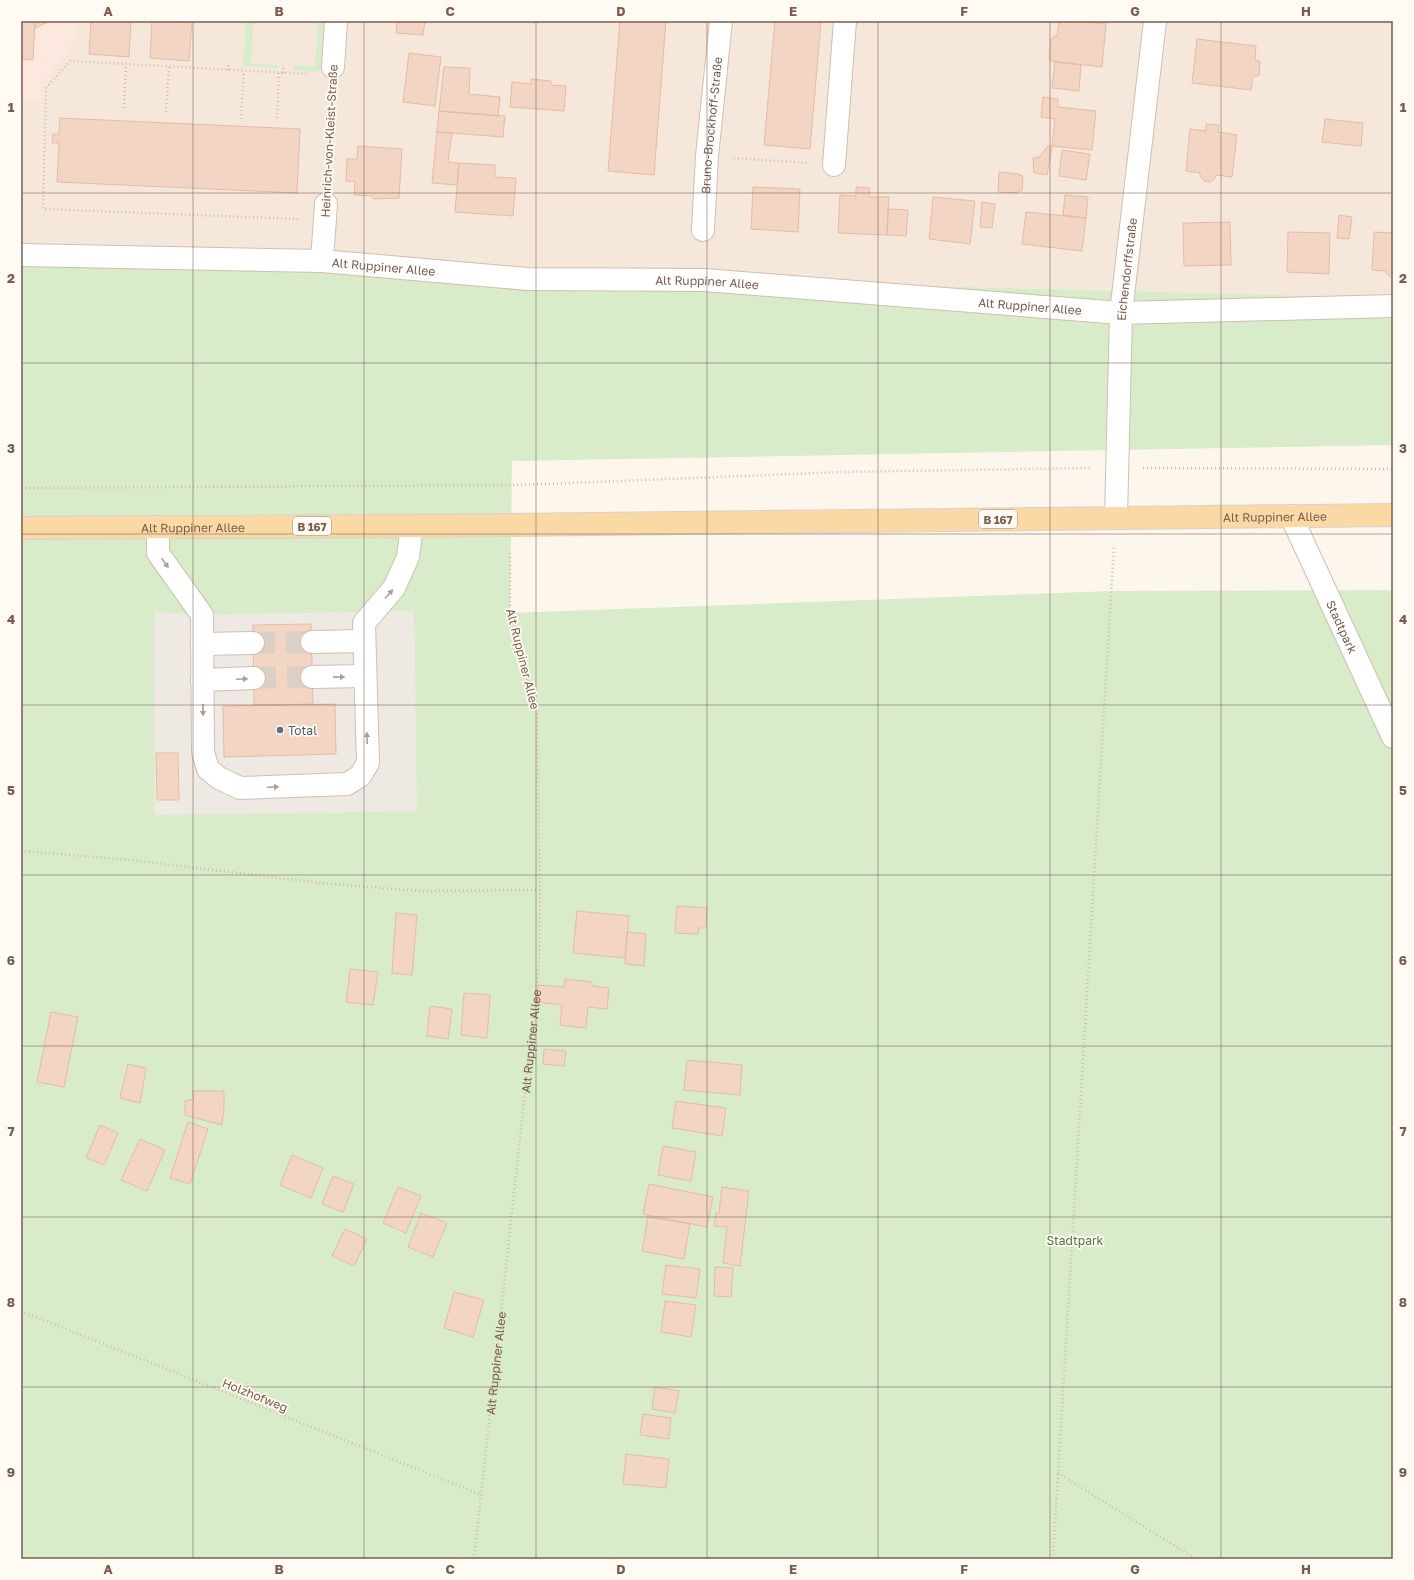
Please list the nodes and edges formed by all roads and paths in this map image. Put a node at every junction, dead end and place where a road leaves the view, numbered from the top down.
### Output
1 (336, 21) edge
2 (721, 21) edge
3 (845, 21) edge
4 (1155, 21) edge
5 (229, 62) dead end
6 (126, 64) junction
7 (284, 65) dead end
8 (169, 67) junction
9 (228, 70) junction
10 (244, 71) junction
11 (333, 72) junction
12 (279, 73) junction
13 (284, 73) junction
14 (124, 108) dead end
15 (166, 112) dead end
16 (276, 118) dead end
17 (241, 119) dead end
18 (707, 156) junction
19 (834, 156) joint
20 (325, 212) junction
21 (703, 230) dead end
22 (21, 255) edge
23 (322, 261) junction
24 (1393, 306) edge
25 (1121, 313) junction
26 (1117, 468) junction
27 (1393, 469) edge
28 (21, 488) edge
29 (1393, 515) edge
30 (1291, 516) junction
31 (1116, 518) junction
32 (510, 524) junction
33 (158, 526) junction
34 (412, 526) junction
35 (21, 528) edge
36 (364, 641) junction
37 (312, 642) tunnel mouth
38 (253, 643) tunnel mouth
39 (202, 644) junction
40 (365, 676) junction
41 (312, 677) tunnel mouth
42 (254, 678) tunnel mouth
43 (202, 680) junction
44 (1393, 735) edge
45 (21, 851) edge
46 (540, 890) junction
47 (21, 1311) edge
48 (1058, 1473) junction
49 (482, 1496) junction
50 (474, 1559) edge
51 (1053, 1559) edge
52 (1196, 1559) edge

1 - 11 street, Heinrich-von-Kleist-Straße
2 - 18 street, Bruno-Brockhoff-Straße
3 - 19 street
4 - 25 street, Eichendorffstraße
5 - 9 path
6 - 8 path
6 - 14 path
6 - 20 path
7 - 13 path
8 - 9 path
8 - 15 path
9 - 10 path
10 - 12 path
10 - 17 path
11 - 13 path
11 - 20 path, Heinrich-von-Kleist-Straße
12 - 13 path
12 - 16 path
18 - 19 path
18 - 21 street, Bruno-Brockhoff-Straße
20 - 23 street, Heinrich-von-Kleist-Straße
22 - 23 street, Alt Ruppiner Allee
23 - 25 street, Alt Ruppiner Allee
24 - 25 street, Alt Ruppiner Allee
25 - 26 street, Eichendorffstraße
26 - 27 path
26 - 28 path
26 - 31 street, Eichendorffstraße
29 - 30 main road, Alt Ruppiner Allee / B 167
30 - 31 main road, Alt Ruppiner Allee / B 167
30 - 44 street, Stadtpark
31 - 32 main road, Alt Ruppiner Allee / B 167
31 - 48 path
32 - 34 main road, Alt Ruppiner Allee / B 167
32 - 46 path, Alt Ruppiner Allee
33 - 34 main road, Alt Ruppiner Allee / B 167
33 - 35 main road, Alt Ruppiner Allee / B 167
33 -> 39 street
36 -> 34 street
36 - 37 street
36 - 40 street
38 - 39 street
39 - 43 street
41 -> 40 street
43 -> 40 street
43 -> 42 street
45 - 46 path
46 - 49 path, Alt Ruppiner Allee
47 - 49 path, Holzhofweg
48 - 51 path
48 - 52 path
49 - 50 path, Alt Ruppiner Allee

